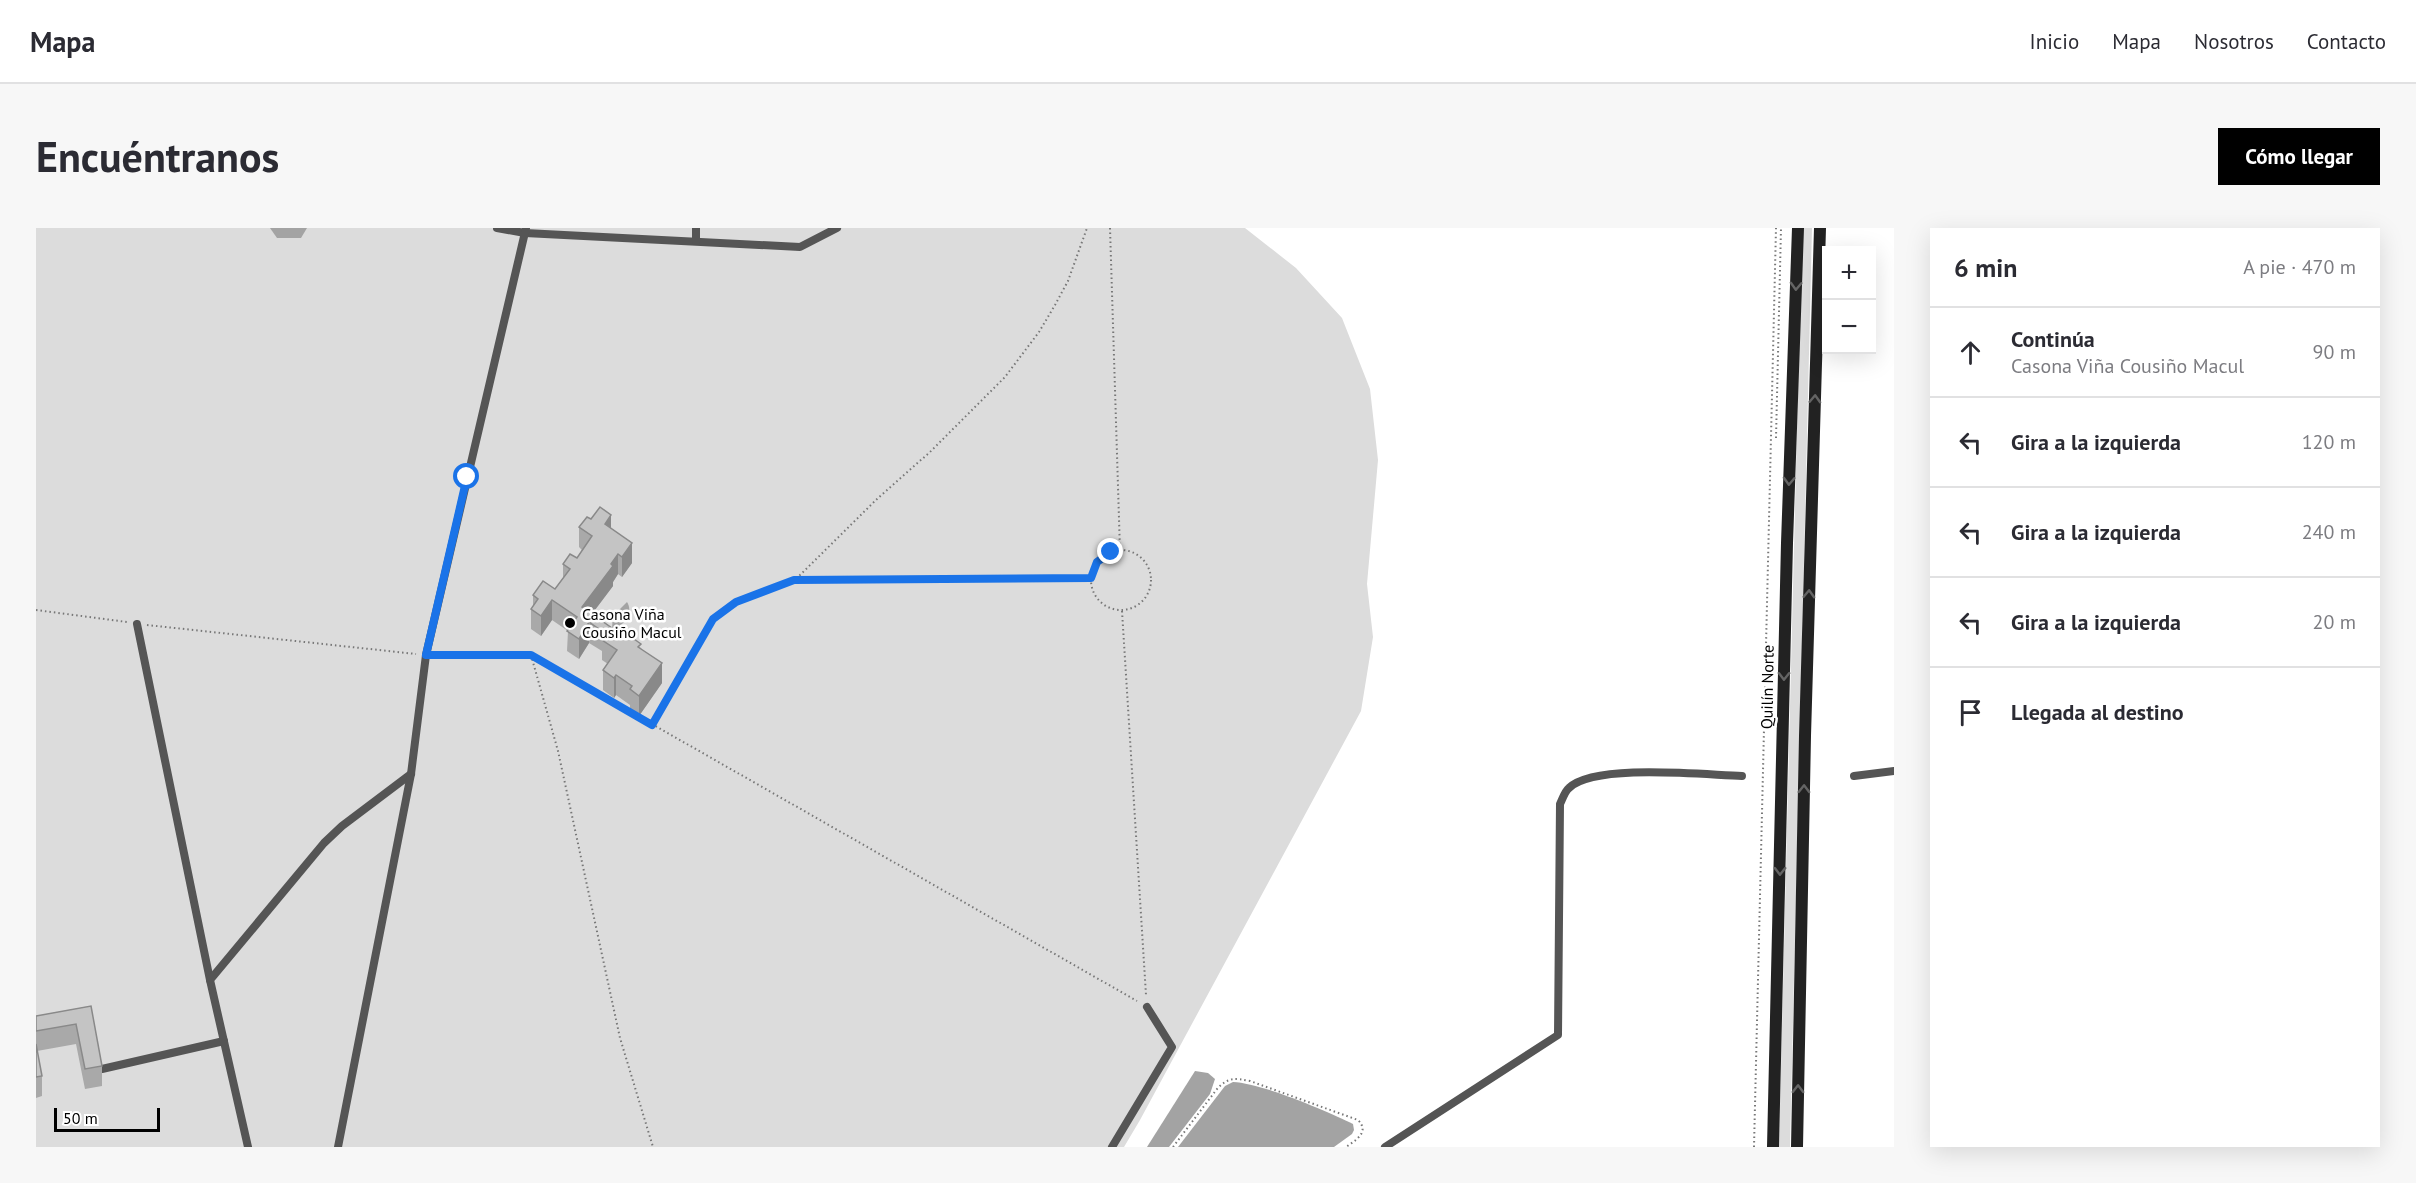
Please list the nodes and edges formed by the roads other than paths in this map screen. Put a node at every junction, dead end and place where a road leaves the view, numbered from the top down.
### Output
1 (497, 228) edge
2 (696, 228) edge
3 (837, 228) edge
4 (1798, 228) edge
5 (1820, 228) edge
6 (525, 231) edge
7 (696, 241) junction
8 (137, 624) road end
9 (1894, 771) edge
10 (411, 774) junction
11 (1742, 776) dead end
12 (1854, 776) dead end
13 (210, 980) junction
14 (1147, 1007) road end
15 (224, 1041) junction
16 (102, 1069) edge
17 (248, 1147) edge
18 (338, 1147) edge
19 (1112, 1147) edge
20 (1385, 1147) edge
21 (1773, 1147) edge
22 (1797, 1147) edge

1 - 6 lane
2 - 7 lane
3 - 7 lane
4 -> 21 street, Quilín Norte
22 -> 5 street
6 - 7 lane
6 - 10 lane
8 - 13 lane
9 - 12 lane
10 - 13 lane
10 - 18 lane
11 - 20 lane
13 - 15 lane
14 - 19 lane
15 - 16 lane
15 - 17 lane

